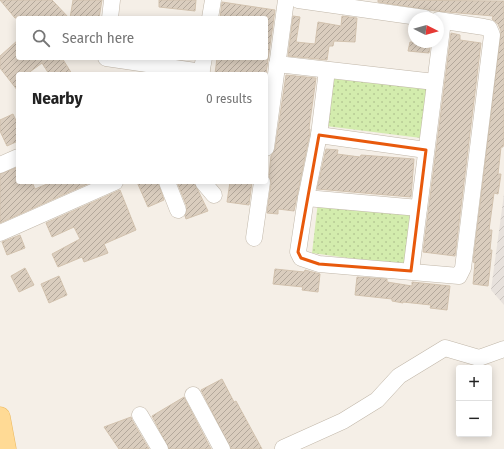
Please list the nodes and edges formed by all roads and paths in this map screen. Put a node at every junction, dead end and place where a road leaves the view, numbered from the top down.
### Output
1 (112, 0) edge
2 (213, 0) edge
3 (286, 0) edge
4 (298, 0) edge
5 (110, 16) edge
6 (210, 16) edge
7 (408, 16) edge
8 (444, 20) edge
9 (438, 48) edge
10 (106, 60) edge
11 (277, 64) junction
12 (202, 68) edge
13 (326, 70) junction
14 (435, 82) junction
15 (268, 133) edge
16 (319, 135) junction
17 (426, 150) junction
18 (16, 159) edge
19 (0, 165) edge
20 (110, 184) edge
21 (168, 184) edge
22 (205, 184) edge
23 (262, 184) edge
24 (214, 196) dead end
25 (306, 198) junction
26 (419, 208) junction
27 (178, 210) dead end
28 (0, 233) edge
29 (254, 238) dead end
30 (411, 271) junction
31 (504, 349) edge
32 (193, 395) dead end
33 (140, 415) dead end
34 (0, 417) edge
35 (283, 448) edge
36 (6, 449) edge
37 (160, 449) edge
38 (222, 449) edge

1 - 5 street
2 - 6 street
3 - 11 street
4 - 7 street
8 - 30 street
9 - 14 street
10 - 12 street
11 - 13 street
11 - 15 street
13 - 14 street
13 - 16 street
14 - 17 street
16 - 17 street
16 - 25 street
17 - 26 street
18 - 19 street
20 - 28 street
21 - 27 street
22 - 24 street
23 - 29 street
25 - 26 street
25 - 30 street
26 - 30 street
31 - 35 street
32 - 38 street
33 - 37 street
34 - 36 main road

